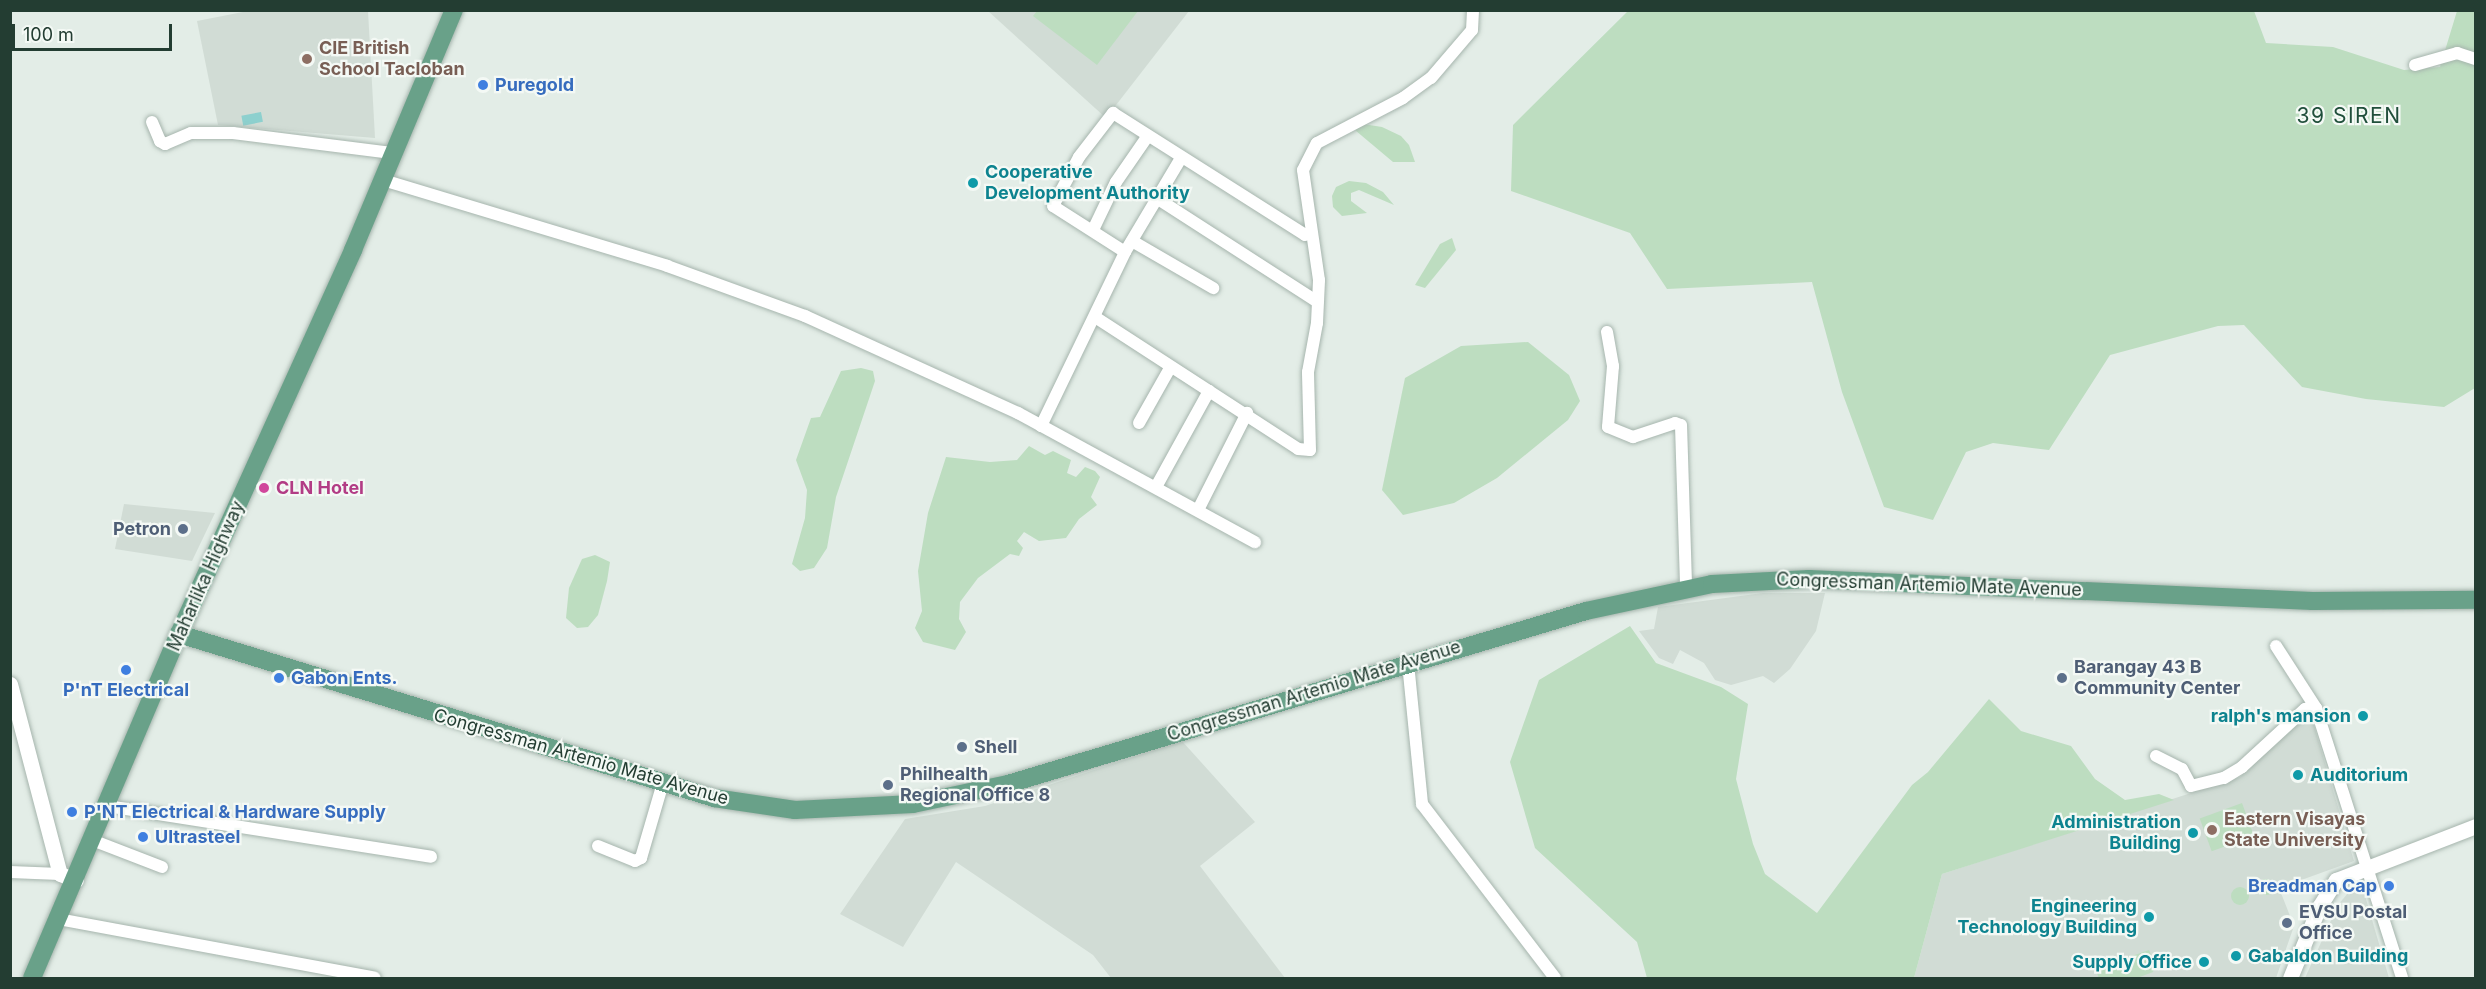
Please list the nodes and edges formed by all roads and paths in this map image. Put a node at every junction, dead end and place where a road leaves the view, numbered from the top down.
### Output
1 (454, 10) edge
2 (1473, 10) edge
3 (2475, 60) edge
4 (2415, 65) dead end
5 (152, 122) dead end
6 (1147, 137) junction
7 (392, 153) junction
8 (1181, 159) junction
9 (383, 180) junction
10 (1158, 199) junction
11 (1093, 230) junction
12 (1311, 232) junction
13 (1129, 247) junction
14 (1213, 288) dead end
15 (1318, 302) junction
16 (1095, 317) junction
17 (1607, 332) dead end
18 (1170, 368) junction
19 (1209, 391) junction
20 (1247, 413) junction
21 (1139, 423) dead end
22 (1041, 426) junction
23 (1156, 487) junction
24 (1198, 510) junction
25 (1256, 542) dead end
26 (1686, 588) junction
27 (2475, 600) edge
28 (179, 634) junction
29 (2277, 646) dead end
30 (1408, 663) junction
31 (10, 684) edge
32 (2316, 708) junction
33 (2156, 756) dead end
34 (663, 783) junction
35 (107, 806) junction
36 (2475, 826) edge
37 (92, 840) junction
38 (598, 846) dead end
39 (431, 857) dead end
40 (162, 867) dead end
41 (2367, 867) junction
42 (10, 872) edge
43 (68, 877) junction
44 (58, 920) junction
45 (32, 978) edge
46 (375, 978) edge
47 (1555, 978) edge
48 (2290, 978) edge
49 (2402, 978) edge

1 - 7 main road, Maharlika Highway
2 - 12 street
3 - 4 street
5 - 7 street
6 - 8 street
6 - 11 street
6 - 11 street
7 - 9 main road, Maharlika Highway
8 - 10 street
8 - 12 street
9 - 22 street
9 - 28 main road, Maharlika Highway
10 - 13 street
10 - 15 street
11 - 13 street
12 - 15 street
13 - 14 street
13 - 16 street
15 - 20 street
16 - 18 street
16 - 22 street
17 - 26 street
18 - 19 street
18 - 21 street
19 - 20 street
19 - 23 street
20 - 24 street
22 - 23 street
23 - 24 street
24 - 25 street
26 - 27 main road, Congressman Artemio Mate Avenue
26 - 30 main road, Congressman Artemio Mate Avenue
28 - 34 main road, Congressman Artemio Mate Avenue
28 - 35 main road, Maharlika Highway
29 - 32 street
30 - 34 main road, Congressman Artemio Mate Avenue
30 - 47 street
31 - 43 street
32 - 33 street
32 - 41 street
34 - 38 street
35 - 37 main road, Maharlika Highway
35 - 39 street
36 - 41 street
37 - 40 street
37 - 43 main road, Maharlika Highway
41 - 48 street
41 - 49 street
42 - 43 street
43 - 44 main road, Maharlika Highway
44 - 45 main road, Maharlika Highway
44 - 46 street

